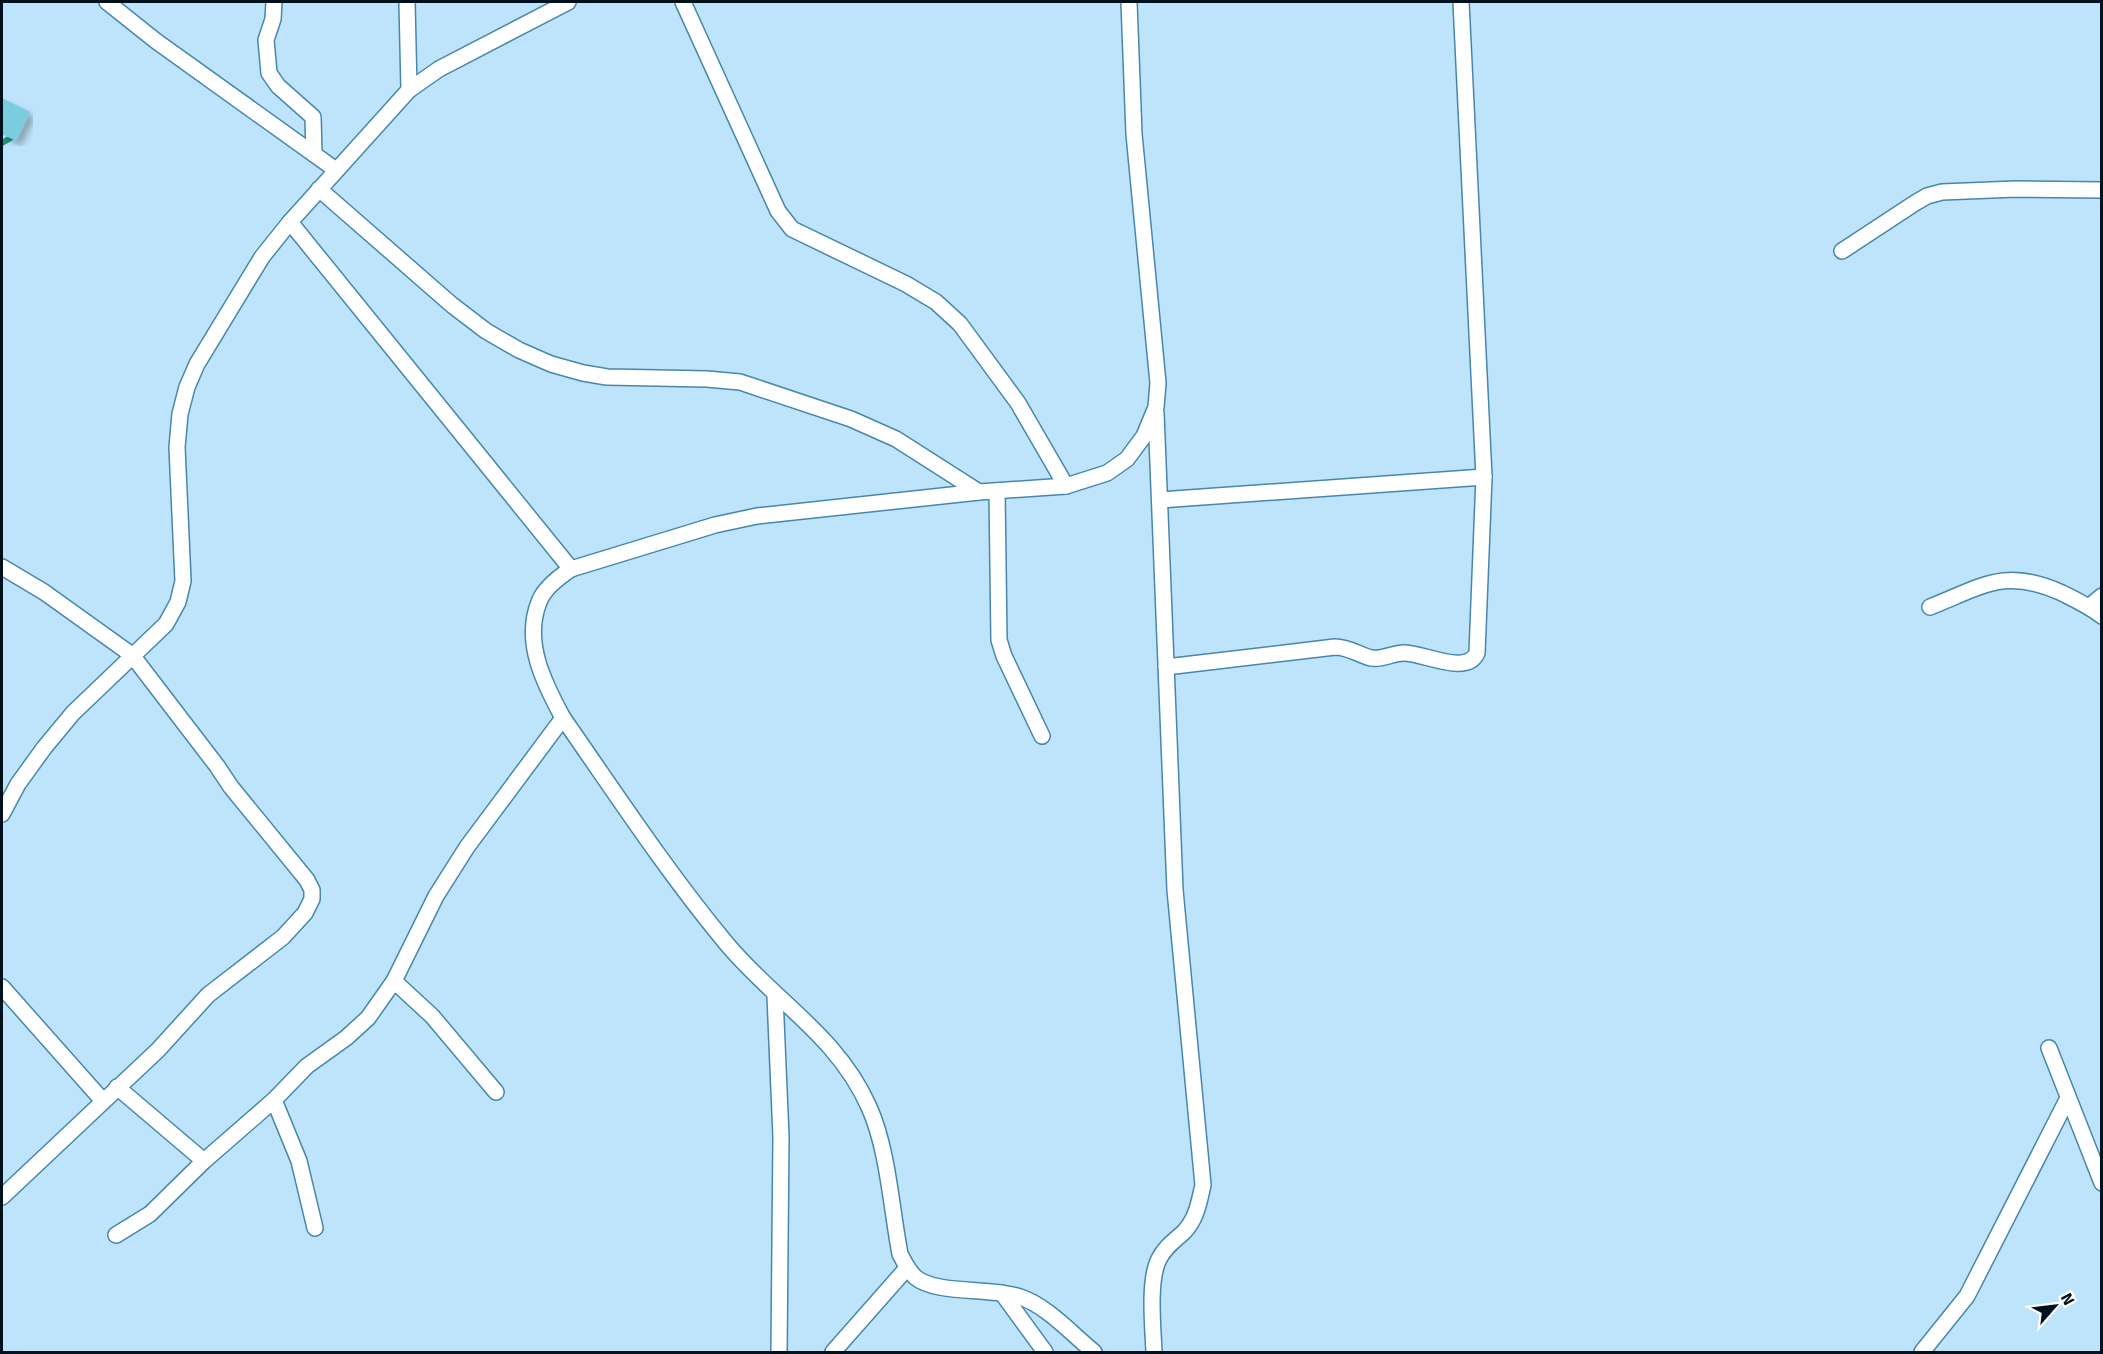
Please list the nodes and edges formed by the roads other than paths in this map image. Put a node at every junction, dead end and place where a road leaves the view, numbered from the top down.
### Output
1 (107, 2) edge
2 (274, 2) edge
3 (407, 2) edge
4 (568, 2) edge
5 (683, 2) edge
6 (1129, 2) edge
7 (1461, 2) edge
8 (409, 90) junction
9 (314, 154) junction
10 (336, 170) junction
11 (319, 189) junction
12 (2102, 190) edge
13 (290, 222) junction
14 (1842, 250) dead end
15 (1156, 407) junction
16 (1484, 477) junction
17 (1066, 486) junction
18 (998, 491) junction
19 (979, 492) junction
20 (1160, 500) junction
21 (2, 567) edge
22 (572, 569) junction
23 (2098, 606) edge
24 (1930, 607) dead end
25 (132, 655) junction
26 (1166, 667) junction
27 (563, 718) junction
28 (1042, 736) dead end
29 (2, 814) edge
30 (394, 981) junction
31 (2, 987) edge
32 (775, 996) junction
33 (2049, 1048) dead end
34 (117, 1087) junction
35 (496, 1092) dead end
36 (2068, 1098) junction
37 (103, 1101) junction
38 (274, 1101) junction
39 (204, 1161) junction
40 (2102, 1183) edge
41 (2, 1197) edge
42 (315, 1228) dead end
43 (116, 1235) dead end
44 (907, 1268) junction
45 (1002, 1293) junction
46 (779, 1353) edge
47 (833, 1353) edge
48 (1045, 1353) edge
49 (1094, 1353) edge
50 (1154, 1353) edge
51 (1922, 1353) edge

1 - 9 street
2 - 9 street
3 - 8 street
4 - 8 street
5 - 17 street
6 - 15 street
7 - 16 street
8 - 10 street
9 - 10 street
10 - 11 street
11 - 13 street
11 - 19 street
12 - 14 street
13 - 22 street
13 - 25 street
15 - 17 street
15 - 20 street
16 - 20 street
16 - 26 street
17 - 18 street
18 - 19 street
18 - 28 street
19 - 22 street
20 - 26 street
21 - 25 street
22 - 27 street
23 - 24 street
25 - 29 street
25 - 34 street
26 - 50 street
27 - 30 street
27 - 32 street
30 - 35 street
30 - 38 street
31 - 37 street
32 - 44 street
32 - 46 street
33 - 36 street
34 - 37 street
34 - 39 street
36 - 40 street
36 - 51 street
37 - 41 street
38 - 39 street
38 - 42 street
39 - 43 street
44 - 45 street
44 - 47 street
45 - 48 street
45 - 49 street

